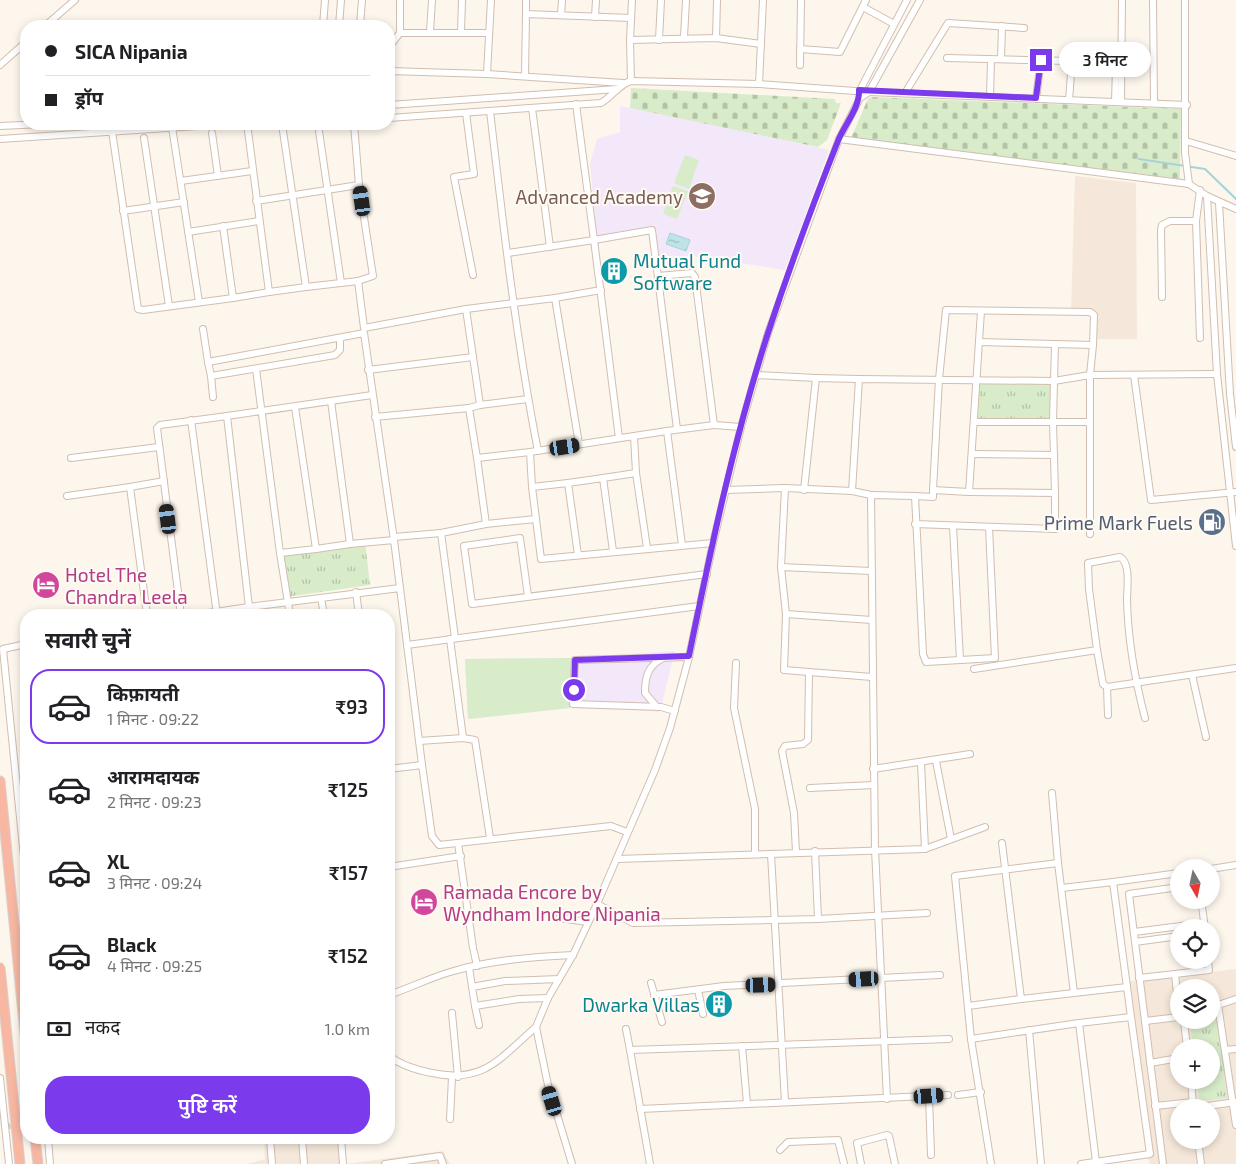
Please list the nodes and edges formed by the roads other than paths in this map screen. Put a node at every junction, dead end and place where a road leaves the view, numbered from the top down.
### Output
1 (75, 0) edge
2 (325, 0) edge
3 (341, 0) edge
4 (362, 0) edge
5 (400, 0) edge
6 (432, 0) edge
7 (462, 0) edge
8 (491, 0) edge
9 (526, 0) edge
10 (562, 0) edge
11 (596, 0) edge
12 (632, 0) edge
13 (661, 0) edge
14 (686, 0) edge
15 (717, 0) edge
16 (762, 0) edge
17 (802, 0) edge
18 (866, 0) edge
19 (907, 0) edge
20 (920, 0) edge
21 (1122, 0) edge
22 (1153, 0) edge
23 (1186, 0) edge
24 (863, 7) junction
25 (526, 14) junction
26 (561, 15) junction
27 (595, 17) junction
28 (631, 18) junction
29 (52, 20) edge
30 (323, 20) edge
31 (339, 20) edge
32 (360, 20) edge
33 (894, 24) junction
34 (1002, 26) junction
35 (1024, 28) dead end
36 (430, 32) junction
37 (461, 32) junction
38 (400, 33) junction
39 (489, 33) junction
40 (684, 37) junction
41 (716, 38) junction
42 (395, 39) edge
43 (630, 40) junction
44 (659, 40) junction
45 (761, 44) junction
46 (20, 47) edge
47 (800, 49) junction
48 (947, 58) dead end
49 (1001, 59) junction
50 (991, 60) junction
51 (1041, 60) junction
52 (1072, 61) junction
53 (0, 65) edge
54 (800, 65) dead end
55 (395, 72) edge
56 (487, 74) junction
57 (525, 76) junction
58 (627, 82) junction
59 (759, 84) junction
60 (618, 90) junction
61 (859, 90) junction
62 (868, 92) junction
63 (905, 93) junction
64 (990, 97) junction
65 (860, 98) junction
66 (1036, 98) junction
67 (1069, 100) junction
68 (1118, 102) junction
69 (1154, 103) junction
70 (576, 104) junction
71 (395, 105) edge
72 (1187, 105) junction
73 (532, 108) junction
74 (490, 111) junction
75 (466, 113) junction
76 (395, 118) edge
77 (20, 125) edge
78 (0, 126) edge
79 (127, 130) edge
80 (172, 130) edge
81 (319, 130) edge
82 (355, 130) edge
83 (112, 131) junction
84 (248, 131) dead end
85 (283, 131) dead end
86 (212, 134) dead end
87 (144, 138) dead end
88 (0, 139) edge
89 (838, 139) junction
90 (1186, 141) junction
91 (1236, 156) edge
92 (252, 171) junction
93 (218, 176) junction
94 (1189, 180) junction
95 (181, 181) junction
96 (360, 185) junction
97 (1200, 190) junction
98 (327, 191) junction
99 (292, 196) junction
100 (1207, 196) junction
101 (256, 201) junction
102 (184, 202) junction
103 (1219, 203) junction
104 (153, 206) junction
105 (1236, 209) edge
106 (123, 211) junction
107 (259, 221) junction
108 (1196, 221) junction
109 (222, 226) junction
110 (188, 232) junction
111 (594, 240) junction
112 (550, 247) junction
113 (508, 253) junction
114 (473, 275) dead end
115 (658, 276) junction
116 (358, 281) junction
117 (341, 283) junction
118 (306, 287) junction
119 (601, 290) junction
120 (269, 292) junction
121 (1162, 297) dead end
122 (233, 298) junction
123 (555, 298) junction
124 (200, 302) junction
125 (515, 304) junction
126 (169, 306) junction
127 (466, 309) junction
128 (981, 311) junction
129 (203, 329) dead end
130 (364, 331) junction
131 (340, 338) junction
132 (1200, 338) dead end
133 (979, 342) junction
134 (1054, 345) junction
135 (1093, 345) junction
136 (473, 357) junction
137 (208, 362) junction
138 (256, 368) junction
139 (368, 370) junction
140 (1217, 374) junction
141 (756, 375) junction
142 (1090, 375) junction
143 (1134, 375) junction
144 (211, 376) junction
145 (816, 378) junction
146 (859, 379) junction
147 (939, 379) junction
148 (977, 379) junction
149 (1054, 381) junction
150 (1233, 394) edge
151 (372, 395) junction
152 (1219, 396) junction
153 (213, 397) dead end
154 (528, 399) junction
155 (331, 401) junction
156 (480, 405) junction
157 (295, 406) junction
158 (469, 408) junction
159 (261, 412) junction
160 (226, 416) junction
161 (375, 417) junction
162 (191, 420) junction
163 (975, 422) junction
164 (1053, 422) junction
165 (1090, 422) junction
166 (714, 425) junction
167 (741, 427) junction
168 (677, 429) junction
169 (667, 431) junction
170 (634, 436) junction
171 (619, 438) junction
172 (579, 444) junction
173 (159, 447) junction
174 (1236, 447) edge
175 (538, 451) junction
176 (530, 452) junction
177 (972, 454) junction
178 (1054, 455) junction
179 (71, 458) dead end
180 (477, 458) junction
181 (636, 473) junction
182 (603, 478) junction
183 (164, 480) junction
184 (568, 483) junction
185 (130, 487) junction
186 (532, 487) junction
187 (785, 488) junction
188 (726, 490) junction
189 (804, 490) junction
190 (933, 490) junction
191 (852, 492) junction
192 (969, 492) junction
193 (1232, 492) edge
194 (1055, 493) junction
195 (871, 495) junction
196 (67, 496) dead end
197 (915, 496) junction
198 (536, 519) junction
199 (486, 524) junction
200 (915, 524) junction
201 (953, 526) junction
202 (989, 527) junction
203 (441, 533) junction
204 (1090, 534) dead end
205 (1235, 534) edge
206 (394, 538) junction
207 (713, 543) junction
208 (350, 544) junction
209 (682, 545) junction
210 (1236, 546) edge
211 (647, 548) junction
212 (316, 549) junction
213 (613, 551) junction
214 (280, 553) junction
215 (578, 555) junction
216 (781, 567) junction
217 (872, 571) junction
218 (707, 574) junction
219 (400, 588) junction
220 (356, 592) junction
221 (528, 596) junction
222 (322, 598) junction
223 (288, 601) junction
224 (700, 606) junction
225 (249, 607) junction
226 (146, 609) edge
227 (180, 609) edge
228 (215, 609) edge
229 (238, 609) edge
230 (289, 609) edge
231 (323, 609) edge
232 (358, 609) edge
233 (786, 614) junction
234 (872, 620) junction
235 (452, 639) junction
236 (20, 645) edge
237 (407, 645) junction
238 (1097, 650) junction
239 (666, 656) junction
240 (689, 656) junction
241 (960, 660) junction
242 (736, 663) dead end
243 (1236, 668) edge
244 (974, 669) dead end
245 (809, 672) junction
246 (1192, 675) junction
247 (872, 677) junction
248 (1136, 684) junction
249 (1107, 687) junction
250 (656, 707) junction
251 (675, 711) junction
252 (1108, 716) dead end
253 (1145, 718) dead end
254 (1206, 737) dead end
255 (463, 738) junction
256 (420, 741) junction
257 (970, 754) dead end
258 (936, 761) junction
259 (921, 763) junction
260 (422, 765) junction
261 (395, 768) edge
262 (873, 769) junction
263 (0, 781) edge
264 (874, 785) junction
265 (810, 788) dead end
266 (1052, 793) dead end
267 (20, 809) edge
268 (985, 827) dead end
269 (627, 832) junction
270 (490, 838) junction
271 (951, 839) junction
272 (458, 843) junction
273 (1002, 843) dead end
274 (875, 849) junction
275 (925, 849) junction
276 (815, 851) junction
277 (796, 852) junction
278 (755, 854) junction
279 (771, 854) junction
280 (461, 856) junction
281 (617, 859) junction
282 (1058, 863) junction
283 (1236, 865) edge
284 (395, 866) edge
285 (1220, 868) edge
286 (1006, 870) junction
287 (1170, 874) edge
288 (1113, 882) junction
289 (1062, 888) junction
290 (1170, 889) edge
291 (597, 904) junction
292 (927, 913) dead end
293 (879, 915) junction
294 (559, 918) dead end
295 (818, 918) junction
296 (775, 920) junction
297 (588, 922) junction
298 (1170, 928) edge
299 (1134, 932) junction
300 (1170, 937) edge
301 (1135, 942) junction
302 (573, 955) junction
303 (477, 966) junction
304 (0, 967) edge
305 (469, 967) junction
306 (1209, 969) edge
307 (1175, 974) junction
308 (940, 975) dead end
309 (881, 978) junction
310 (1140, 978) junction
311 (20, 979) edge
312 (559, 979) junction
313 (1175, 979) edge
314 (652, 983) dead end
315 (780, 984) junction
316 (472, 987) junction
317 (1127, 987) junction
318 (698, 990) junction
319 (395, 993) edge
320 (1074, 993) junction
321 (654, 995) junction
322 (548, 998) junction
323 (1021, 999) junction
324 (1236, 1000) edge
325 (475, 1006) junction
326 (968, 1006) junction
327 (452, 1013) dead end
328 (703, 1014) dead end
329 (1131, 1017) junction
330 (1170, 1017) edge
331 (1145, 1021) junction
332 (662, 1022) dead end
333 (1079, 1023) junction
334 (479, 1025) dead end
335 (536, 1027) junction
336 (626, 1028) dead end
337 (1029, 1030) junction
338 (949, 1039) dead end
339 (972, 1039) junction
340 (884, 1041) junction
341 (782, 1043) junction
342 (742, 1046) junction
343 (1236, 1048) edge
344 (630, 1050) junction
345 (1225, 1050) junction
346 (395, 1059) edge
347 (1170, 1060) edge
348 (1150, 1063) junction
349 (455, 1077) junction
350 (0, 1078) edge
351 (981, 1092) junction
352 (948, 1095) dead end
353 (958, 1095) dead end
354 (929, 1096) junction
355 (887, 1099) junction
356 (785, 1102) junction
357 (1235, 1102) edge
358 (1220, 1103) edge
359 (747, 1104) junction
360 (1155, 1106) junction
361 (1170, 1106) edge
362 (640, 1109) junction
363 (450, 1119) dead end
364 (1236, 1124) edge
365 (2, 1127) edge
366 (36, 1144) edge
367 (48, 1144) edge
368 (270, 1144) edge
369 (302, 1144) edge
370 (341, 1144) edge
371 (1199, 1149) edge
372 (780, 1150) dead end
373 (931, 1155) dead end
374 (1096, 1162) junction
375 (8, 1164) edge
376 (20, 1164) edge
377 (38, 1164) edge
378 (50, 1164) edge
379 (272, 1164) edge
380 (304, 1164) edge
381 (343, 1164) edge
382 (385, 1164) edge
383 (443, 1164) edge
384 (572, 1164) edge
385 (650, 1164) edge
386 (844, 1164) edge
387 (861, 1164) edge
388 (895, 1164) edge
389 (991, 1164) edge
390 (1041, 1164) edge
391 (1081, 1164) edge
392 (1162, 1164) edge
393 (1201, 1164) edge

1 - 29 street
2 - 30 street
3 - 31 street
4 - 32 street
5 - 38 street
6 - 36 street
7 - 37 street
8 - 39 street
9 - 25 street
10 - 26 street
11 - 27 street
12 - 28 street
13 - 44 street
14 - 40 street
15 - 41 street
16 - 45 street
17 - 47 street
18 - 24 street
19 - 33 street
20 - 62 street
21 - 68 street
22 - 69 street
23 - 72 street
24 - 33 street
24 - 47 street
25 - 26 street
25 - 57 street
26 - 27 street
27 - 28 street
28 - 43 street
33 - 61 street
34 - 35 street
34 - 49 street
34 - 63 street
36 - 37 street
36 - 38 street
37 - 39 street
38 - 42 street
39 - 56 street
40 - 41 street
40 - 44 street
41 - 45 street
43 - 44 street
43 - 58 street
45 - 59 street
46 - 53 street
47 - 54 street
48 - 50 street
49 - 50 street
49 - 51 street
50 - 64 street
51 - 52 street
51 - 66 street
52 - 67 street
52 - 68 street
55 - 56 street
56 - 57 street
57 - 58 street
58 - 59 street
58 - 60 street
59 - 61 street
60 - 70 street
60 - 71 street
61 - 62 street
61 - 65 street
62 - 63 street
62 - 65 street
63 - 64 street
64 - 66 street
65 - 89 street
66 - 67 street
67 - 68 street
68 - 69 street
69 - 72 street
70 - 73 street
70 - 111 street
72 - 90 street
73 - 74 street
73 - 112 street
74 - 75 street
74 - 113 street
75 - 76 street
75 - 114 street
77 - 78 street
79 - 83 street
80 - 95 street
81 - 98 street
82 - 96 street
83 - 88 street
83 - 106 street
84 - 92 street
85 - 99 street
86 - 93 street
87 - 104 street
89 - 94 street
89 - 141 street
90 - 91 street
90 - 94 street
92 - 93 street
92 - 101 street
93 - 95 street
94 - 97 street
95 - 102 street
96 - 98 street
96 - 116 street
97 - 100 street
97 - 108 street
98 - 99 street
98 - 117 street
99 - 101 street
99 - 118 street
100 - 103 street
100 - 140 street
101 - 107 street
102 - 104 street
102 - 110 street
103 - 105 street
103 - 150 street
104 - 106 street
104 - 126 street
106 - 126 street
107 - 109 street
107 - 120 street
108 - 121 street
108 - 132 street
109 - 110 street
109 - 122 street
110 - 124 street
111 - 112 street
111 - 115 street
111 - 119 street
112 - 113 street
113 - 125 street
115 - 166 street
115 - 168 street
116 - 117 street
116 - 130 street
117 - 118 street
118 - 120 street
119 - 123 street
119 - 171 street
120 - 122 street
122 - 124 street
123 - 125 street
123 - 172 street
124 - 126 street
125 - 127 street
125 - 154 street
127 - 130 street
127 - 136 street
128 - 133 street
128 - 135 street
128 - 147 street
129 - 137 street
130 - 131 street
130 - 139 street
131 - 137 street
131 - 138 street
133 - 134 street
133 - 148 street
134 - 135 street
134 - 149 street
135 - 142 street
136 - 139 street
136 - 156 street
137 - 144 street
138 - 144 street
138 - 159 street
139 - 151 street
140 - 143 street
140 - 152 street
141 - 145 street
141 - 167 street
142 - 143 street
142 - 149 street
142 - 165 street
143 - 193 street
144 - 153 street
145 - 146 street
145 - 189 street
146 - 147 street
146 - 191 street
147 - 148 street
147 - 190 street
148 - 149 street
148 - 163 street
149 - 164 street
150 - 152 street
150 - 174 street
151 - 155 street
151 - 161 street
152 - 193 street
154 - 156 street
154 - 175 street
155 - 157 street
155 - 208 street
156 - 158 street
157 - 159 street
157 - 212 street
158 - 161 street
158 - 180 street
159 - 160 street
159 - 214 street
160 - 162 street
160 - 225 street
161 - 206 street
162 - 173 street
162 - 228 street
163 - 164 street
163 - 177 street
164 - 165 street
164 - 178 street
165 - 204 street
166 - 167 street
166 - 168 street
167 - 188 street
168 - 169 street
169 - 170 street
169 - 209 street
170 - 171 street
170 - 181 street
171 - 172 street
172 - 175 street
173 - 179 street
173 - 183 street
175 - 176 street
176 - 180 street
176 - 186 street
177 - 178 street
177 - 192 street
178 - 194 street
180 - 199 street
181 - 182 street
181 - 211 street
182 - 184 street
182 - 213 street
183 - 185 street
183 - 227 street
184 - 186 street
184 - 215 street
185 - 196 street
185 - 226 street
186 - 198 street
187 - 188 street
187 - 189 street
187 - 216 street
188 - 207 street
189 - 191 street
190 - 192 street
190 - 197 street
191 - 195 street
192 - 194 street
193 - 205 street
194 - 202 street
195 - 197 street
195 - 217 street
197 - 200 street
198 - 199 street
198 - 215 street
199 - 203 street
200 - 201 street
200 - 241 street
201 - 202 street
201 - 241 street
202 - 241 street
203 - 206 street
203 - 235 street
205 - 210 street
206 - 208 street
206 - 219 street
207 - 209 street
207 - 218 street
208 - 212 street
209 - 211 street
211 - 213 street
212 - 214 street
213 - 215 street
214 - 223 street
216 - 217 street
216 - 233 street
217 - 234 street
218 - 221 street
218 - 224 street
219 - 220 street
219 - 237 street
220 - 222 street
220 - 232 street
221 - 221 street
222 - 223 street
222 - 231 street
223 - 225 street
223 - 230 street
224 - 235 street
224 - 240 street
225 - 229 street
233 - 234 street
233 - 245 street
234 - 247 street
235 - 237 street
235 - 255 street
236 - 267 street
237 - 256 street
238 - 244 street
238 - 248 street
238 - 249 street
239 - 240 street
239 - 250 street
239 - 250 street
240 - 251 street
242 - 278 street
243 - 246 street
245 - 247 street
245 - 277 street
246 - 248 street
246 - 254 street
247 - 262 street
248 - 249 street
248 - 253 street
249 - 252 street
250 - 251 street
251 - 269 street
255 - 256 street
255 - 270 street
256 - 260 street
257 - 258 street
258 - 259 street
258 - 271 street
259 - 262 street
259 - 275 street
260 - 261 street
260 - 272 street
262 - 264 street
263 - 311 highway
264 - 265 street
264 - 274 street
266 - 282 street
268 - 271 street
269 - 270 street
269 - 281 street
270 - 272 street
271 - 275 street
272 - 280 street
273 - 286 street
274 - 275 street
274 - 276 street
274 - 293 street
276 - 277 street
276 - 295 street
277 - 279 street
278 - 279 street
278 - 281 street
279 - 296 street
280 - 284 street
280 - 303 street
281 - 291 street
282 - 286 street
282 - 289 street
283 - 285 street
286 - 323 street
286 - 326 street
287 - 288 street
288 - 289 street
288 - 317 street
289 - 320 street
290 - 299 street
291 - 296 street
291 - 297 street
292 - 293 street
293 - 295 street
293 - 309 street
294 - 297 street
295 - 296 street
296 - 315 street
297 - 302 street
298 - 299 street
299 - 301 street
300 - 301 street
301 - 310 street
302 - 303 street
302 - 312 street
303 - 305 street
304 - 376 highway, bridge
305 - 316 street
305 - 319 street
306 - 307 street
307 - 310 street
307 - 313 street
308 - 309 street
309 - 315 street
309 - 340 street
310 - 331 street
312 - 316 street
312 - 322 street
314 - 321 street
315 - 318 street
315 - 341 street
316 - 325 street
317 - 320 street
317 - 329 street
318 - 321 street
318 - 328 street
320 - 323 street
321 - 332 street
322 - 325 street
322 - 335 street
323 - 326 street
324 - 345 street
325 - 334 street
326 - 339 street
327 - 349 street
329 - 333 street
329 - 374 street
330 - 331 street
331 - 348 street
333 - 337 street
333 - 374 street
335 - 349 street
335 - 384 street
336 - 344 street
337 - 339 street
337 - 390 street
338 - 340 street
339 - 351 street
340 - 341 street
340 - 355 street
341 - 342 street
341 - 356 street
342 - 344 street
342 - 359 street
343 - 345 street
344 - 362 street
345 - 357 street
346 - 349 street
347 - 348 street
348 - 360 street
349 - 363 street
350 - 365 street
351 - 353 street
351 - 389 street
352 - 354 street
354 - 355 street
354 - 373 street
355 - 356 street
356 - 359 street
357 - 358 street
357 - 364 street
359 - 362 street
360 - 361 street
360 - 392 street
362 - 385 street
365 - 375 street
366 - 377 highway
367 - 378 street
368 - 379 street
369 - 380 street
370 - 381 street
371 - 393 street
372 - 386 street
374 - 391 street
382 - 383 street
387 - 388 street

